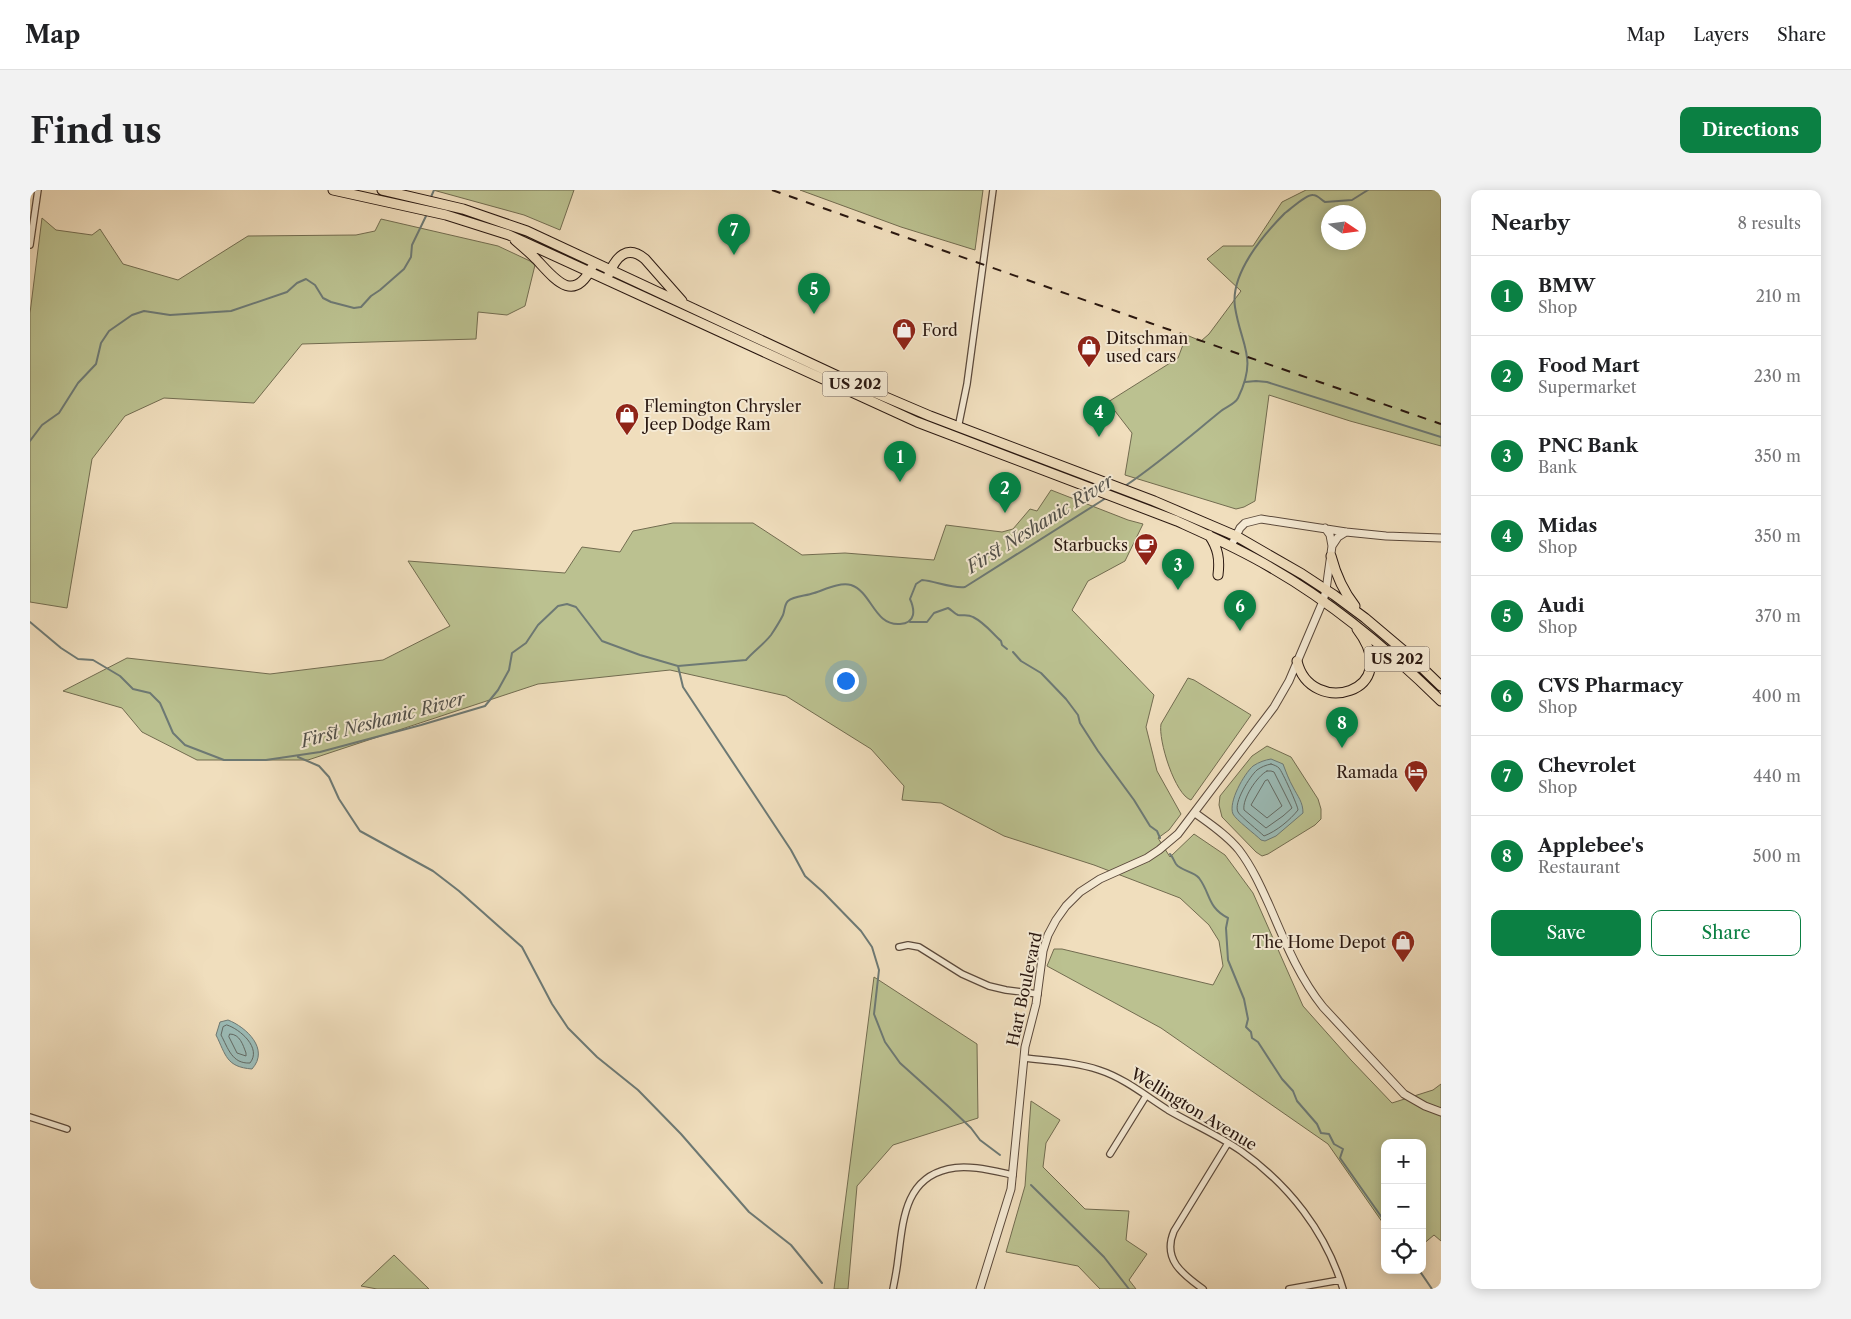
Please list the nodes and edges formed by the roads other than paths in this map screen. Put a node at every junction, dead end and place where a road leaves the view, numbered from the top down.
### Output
1 (38, 190) edge
2 (334, 190) edge
3 (382, 190) edge
4 (993, 190) edge
5 (509, 235) junction
6 (30, 245) edge
7 (594, 262) junction
8 (611, 270) junction
9 (590, 271) junction
10 (607, 278) junction
11 (686, 305) junction
12 (958, 428) junction
13 (1324, 528) junction
14 (1346, 532) junction
15 (1209, 535) junction
16 (1236, 536) junction
17 (1441, 538) edge
18 (1231, 546) junction
19 (1332, 546) junction
20 (1332, 556) junction
21 (1218, 575) dead end
22 (1326, 590) junction
23 (1323, 601) junction
24 (1365, 618) junction
25 (1350, 621) junction
26 (1297, 661) junction
27 (1441, 686) edge
28 (1441, 701) edge
29 (1195, 813) junction
30 (899, 947) dead end
31 (1038, 994) junction
32 (1024, 1058) junction
33 (1146, 1096) junction
34 (1441, 1112) edge
35 (30, 1117) edge
36 (67, 1129) dead end
37 (1228, 1143) junction
38 (1110, 1154) dead end
39 (1013, 1175) junction
40 (1340, 1280) junction
41 (894, 1289) edge
42 (980, 1289) edge
43 (1203, 1289) edge
44 (1288, 1289) edge
45 (1343, 1289) edge

1 - 6 street
2 - 5 highway, US 202
3 - 7 highway, US 202
4 - 12 street
5 - 9 highway, US 202
5 - 9 highway
7 - 8 highway, US 202
7 - 9 highway
8 - 10 highway
8 - 11 highway, US 202
8 - 11 highway
9 - 10 highway, US 202
10 - 15 highway, US 202
11 - 12 highway, US 202
12 - 16 highway, US 202
13 - 14 street
13 - 16 street
13 - 19 street
14 - 17 street
14 - 19 street
15 - 18 highway, US 202
15 - 21 highway
16 - 18 street
16 - 22 highway, US 202
18 - 23 highway, US 202
19 - 20 street, Hart Boulevard
20 - 22 street, Hart Boulevard
20 - 24 highway
22 - 23 street, Hart Boulevard
22 - 24 highway, US 202
23 - 25 highway, US 202
23 - 26 street, Hart Boulevard
24 - 27 highway, US 202
25 - 26 highway
25 - 28 highway, US 202
26 - 29 street, Hart Boulevard
29 - 31 street, Hart Boulevard
29 - 34 street
30 - 31 street
31 - 32 street, Hart Boulevard
32 - 33 street, Wellington Avenue
32 - 39 street, Hart Boulevard
33 - 37 street, Wellington Avenue
33 - 38 street
35 - 36 street
37 - 40 street, Wellington Avenue
37 - 43 street
39 - 41 street
39 - 42 street, Hart Boulevard
40 - 44 street
40 - 45 street, Wellington Avenue

